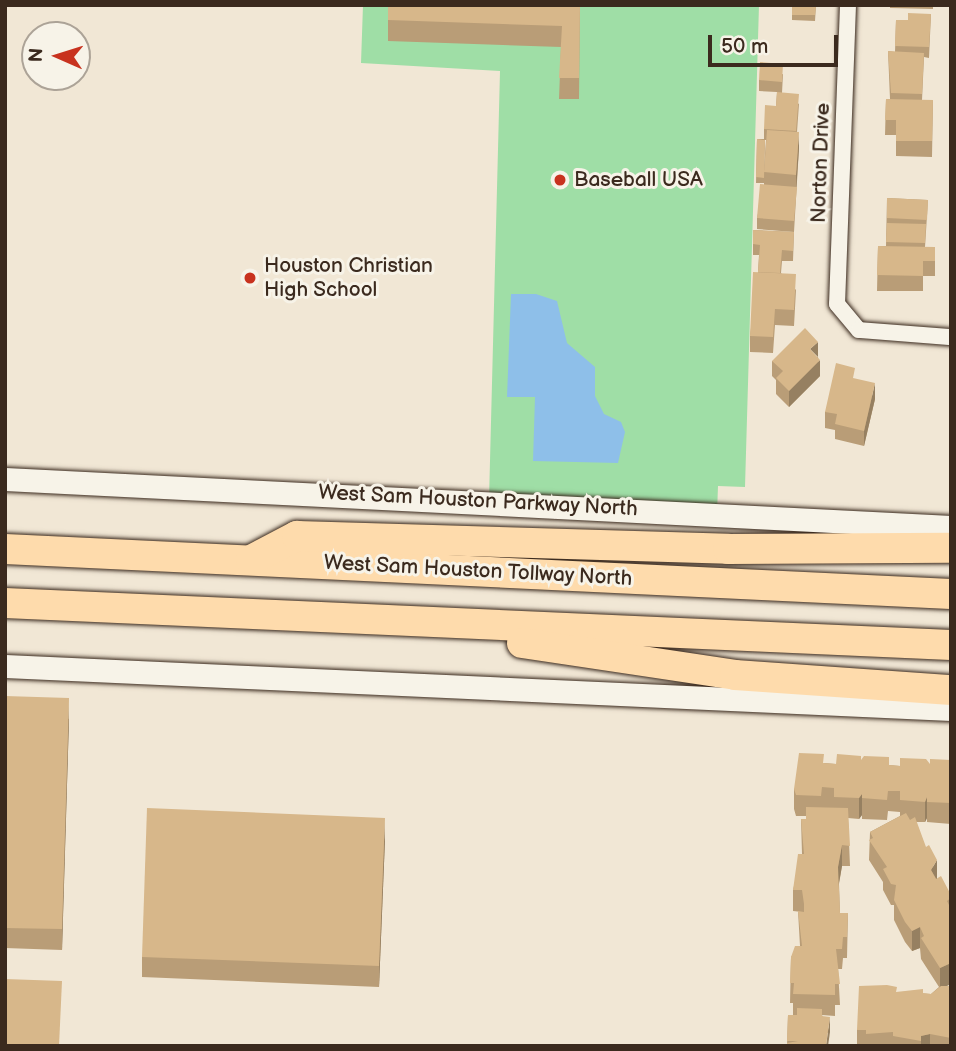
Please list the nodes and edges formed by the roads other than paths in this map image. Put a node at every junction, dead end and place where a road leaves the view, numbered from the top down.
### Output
1 (848, 5) edge
2 (951, 337) edge
3 (5, 479) edge
4 (951, 527) edge
5 (951, 548) edge
6 (5, 549) edge
7 (251, 561) junction
8 (951, 594) edge
9 (5, 603) edge
10 (341, 617) junction
11 (951, 645) edge
12 (5, 666) edge
13 (951, 690) edge
14 (951, 709) edge

1 - 2 street, Norton Drive
3 - 4 main road, West Sam Houston Parkway North
5 - 7 highway
6 - 7 highway, West Sam Houston Tollway North
7 - 8 highway, West Sam Houston Tollway North
9 - 10 highway
10 - 11 highway
10 - 13 highway
12 - 14 main road

